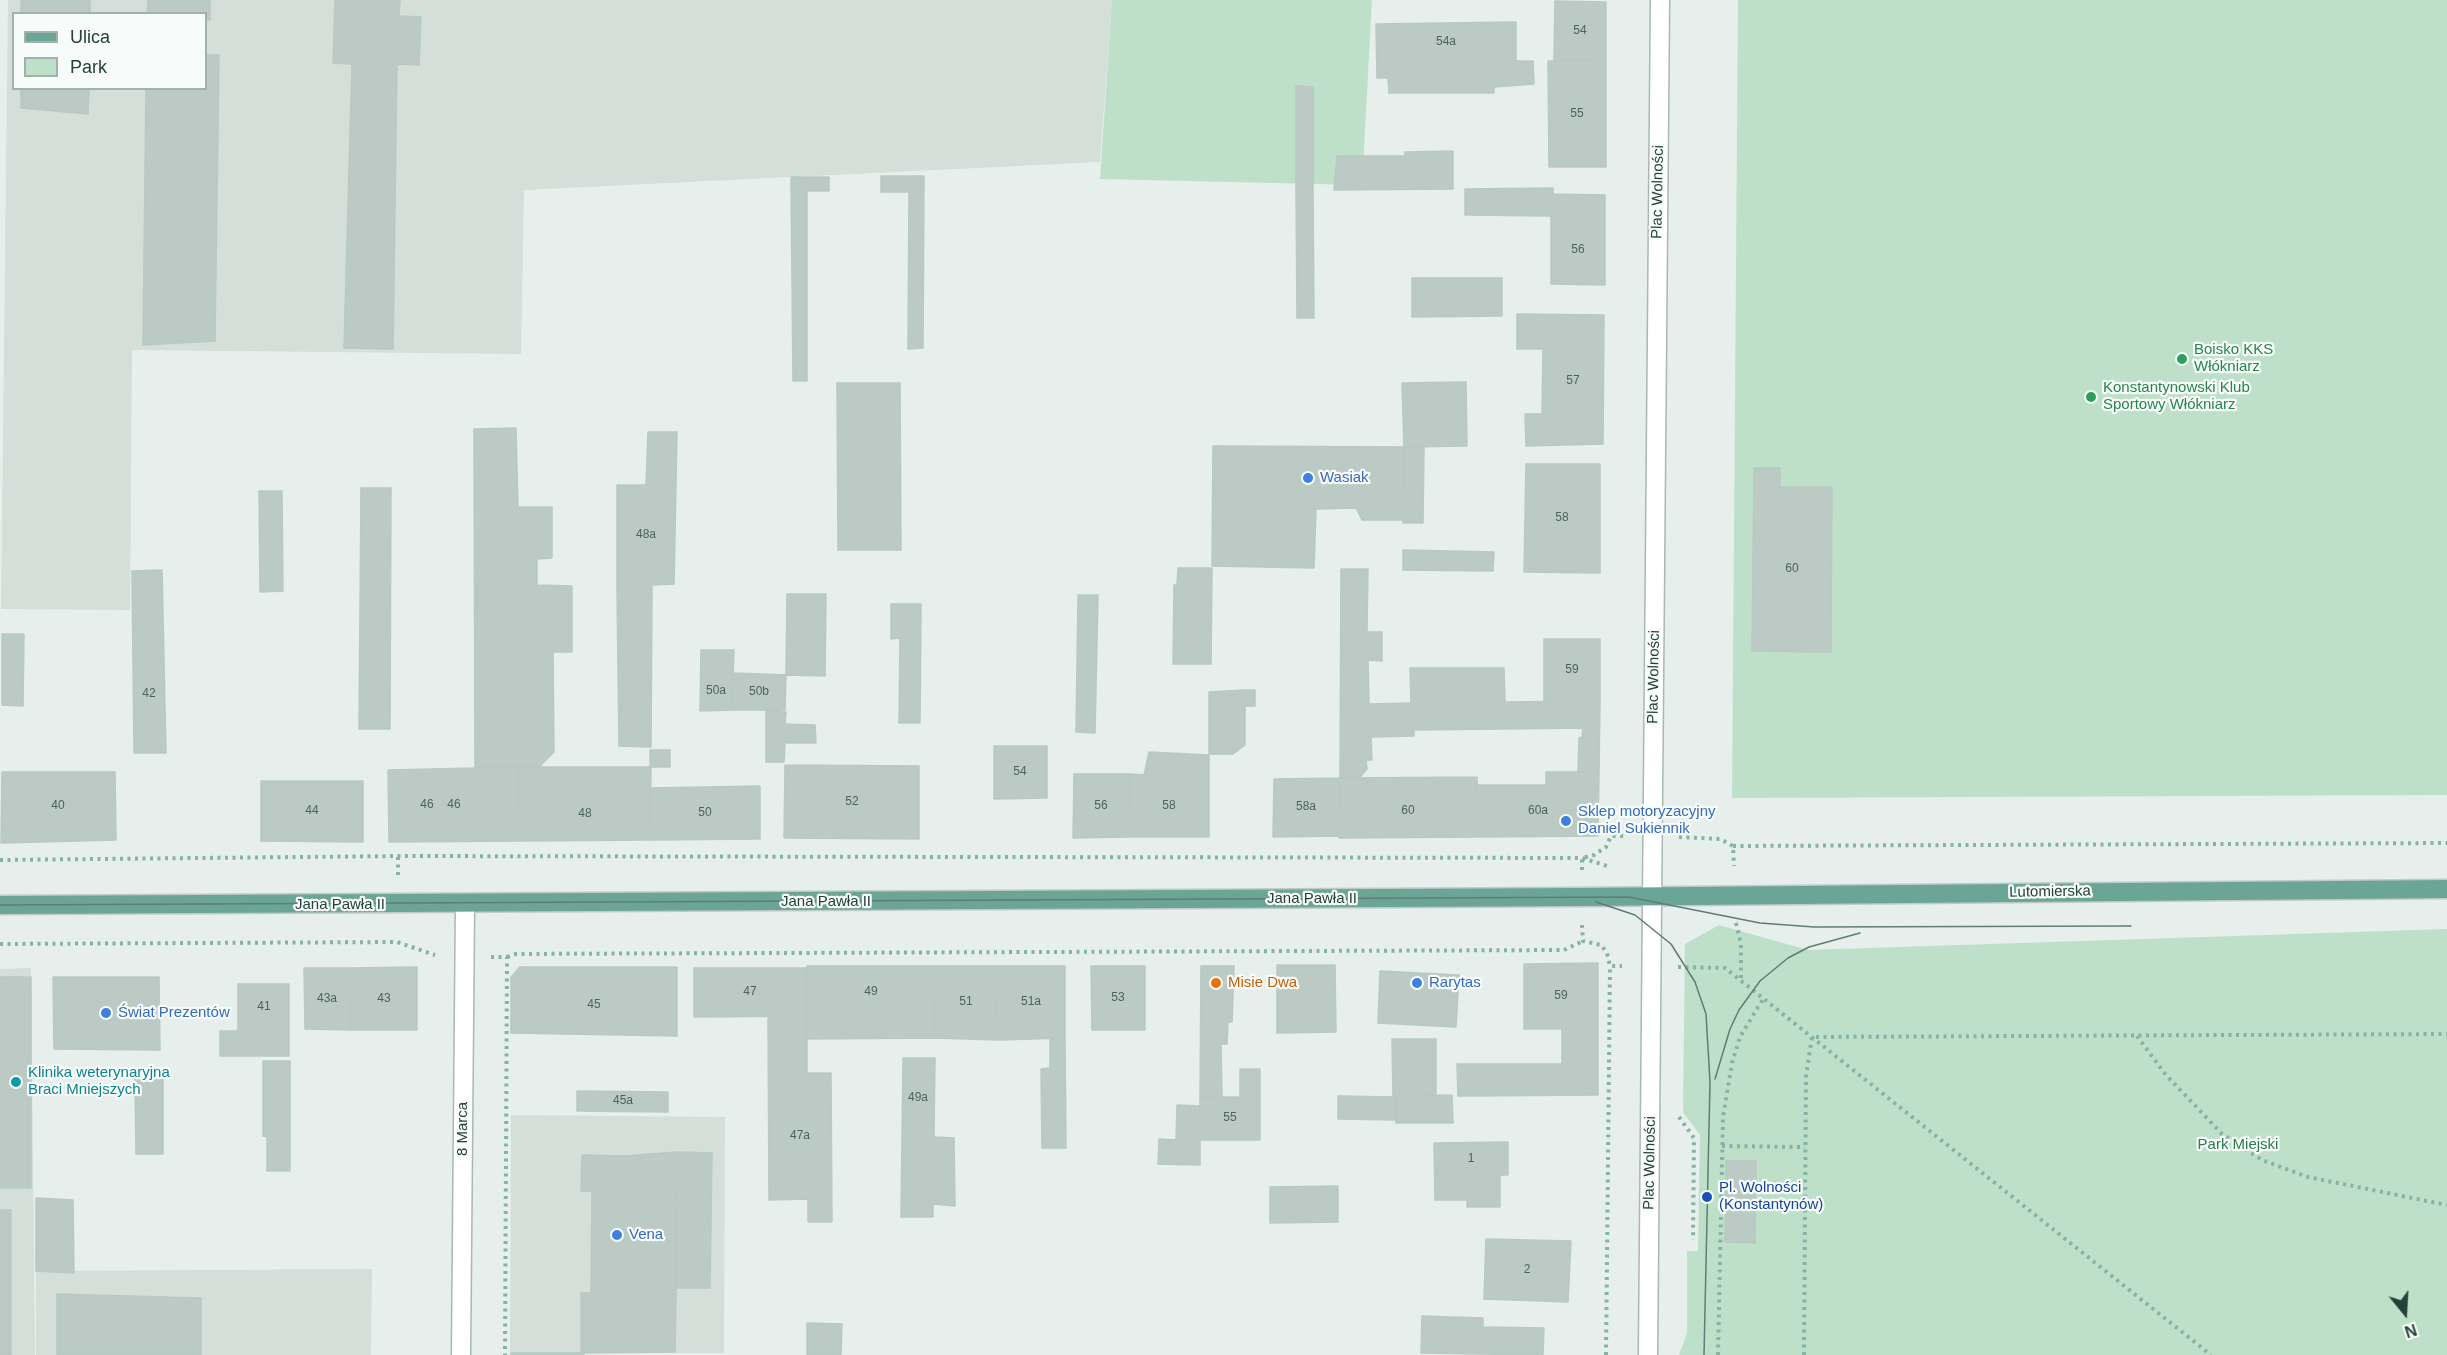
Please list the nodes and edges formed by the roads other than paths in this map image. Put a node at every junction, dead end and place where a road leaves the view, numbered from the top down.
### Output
1 (1660, 0) edge
2 (2447, 889) edge
3 (1653, 897) junction
4 (465, 904) junction
5 (0, 905) edge
6 (461, 1355) edge
7 (1648, 1355) edge

1 - 3 street, Plac Wolności
2 - 3 main road, Lutomierska
3 - 4 main road, Jana Pawła II
3 - 7 street, Plac Wolności
4 - 5 main road, Jana Pawła II
4 - 6 street, 8 Marca

